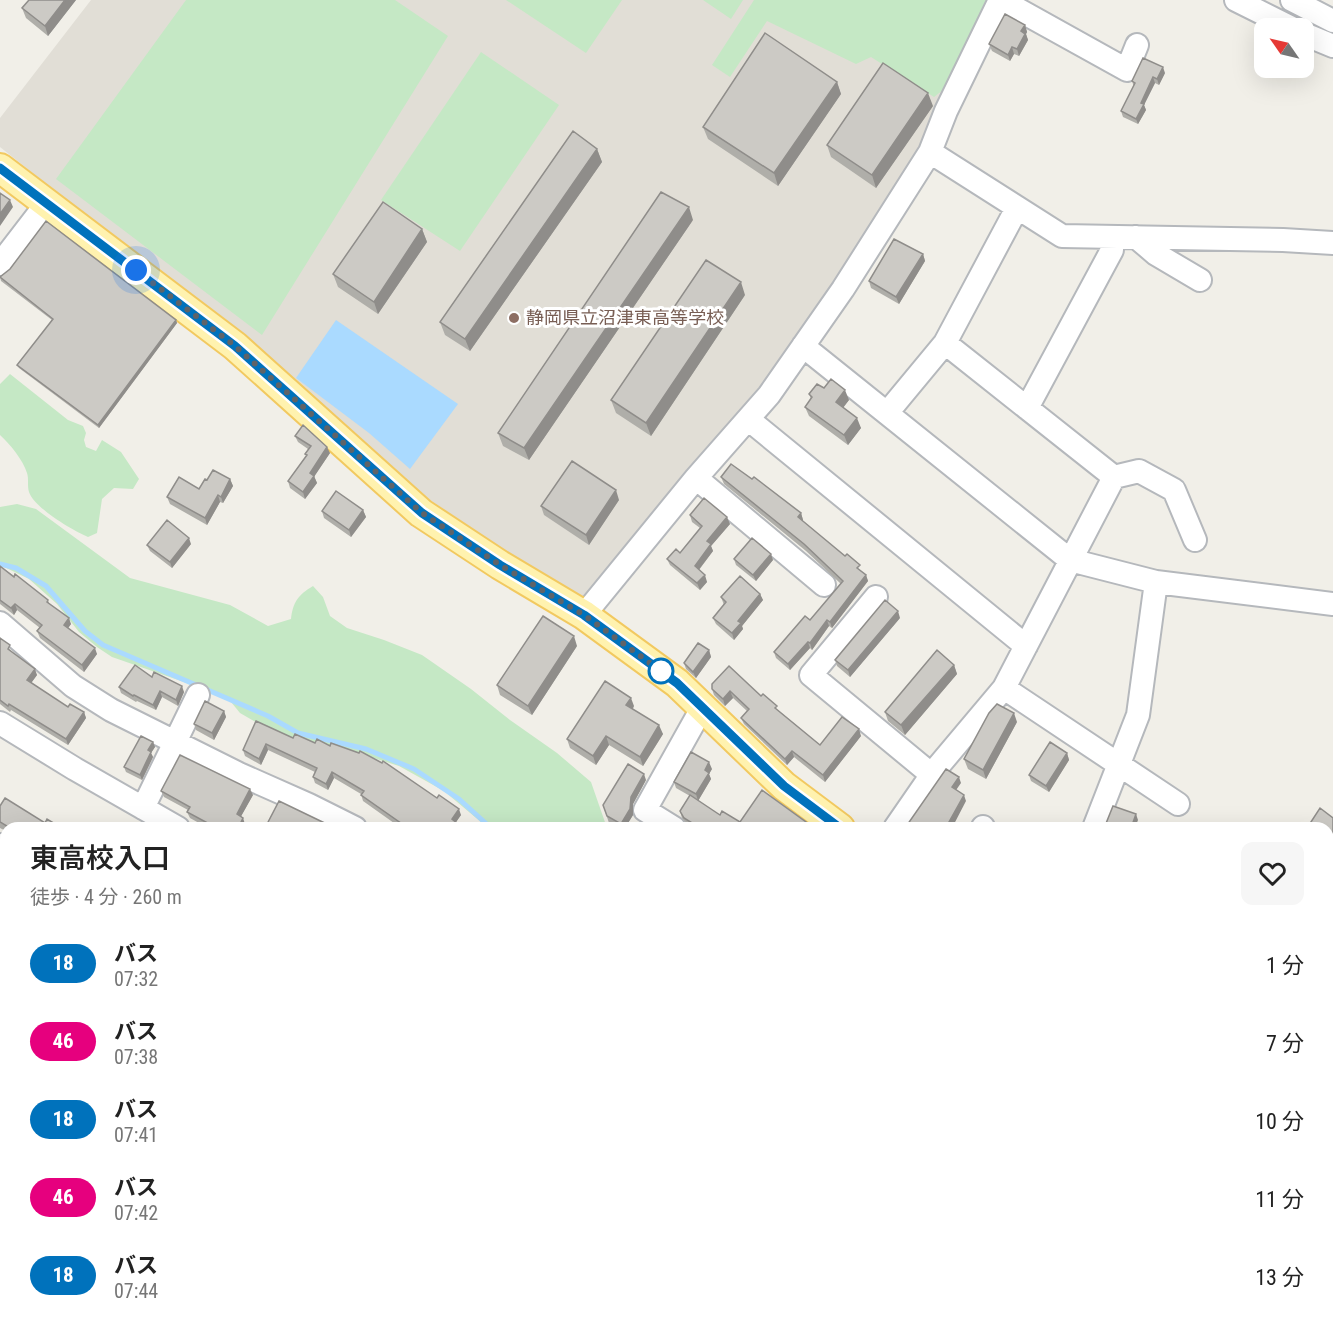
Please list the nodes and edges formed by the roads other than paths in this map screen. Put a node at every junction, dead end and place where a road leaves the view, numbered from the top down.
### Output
1 (1000, 0) edge
2 (1236, 0) edge
3 (1292, 0) edge
4 (1272, 18) edge
5 (1333, 21) edge
6 (1314, 38) edge
7 (1137, 45) dead end
8 (1333, 46) edge
9 (930, 152) junction
10 (0, 168) edge
11 (47, 203) junction
12 (1017, 208) junction
13 (1110, 237) junction
14 (1136, 237) junction
15 (1333, 243) edge
16 (0, 264) edge
17 (1200, 280) dead end
18 (945, 343) junction
19 (803, 346) junction
20 (1027, 408) junction
21 (887, 413) junction
22 (748, 419) junction
23 (1114, 477) junction
24 (696, 478) junction
25 (1195, 540) dead end
26 (1070, 560) junction
27 (1156, 582) junction
28 (824, 585) dead end
29 (876, 597) dead end
30 (1326, 603) edge
31 (584, 615) junction
32 (0, 623) edge
33 (1026, 646) junction
34 (1004, 688) junction
35 (198, 695) dead end
36 (702, 708) junction
37 (0, 723) edge
38 (175, 742) junction
39 (1119, 763) junction
40 (932, 775) junction
41 (1178, 804) dead end
42 (143, 808) junction
43 (168, 822) edge
44 (343, 822) edge
45 (664, 822) edge
46 (832, 822) edge
47 (900, 822) edge
48 (1096, 822) edge

1 - 7 street
1 - 9 street
2 - 4 street
3 - 5 street
6 - 8 street
9 - 12 street
9 - 19 street
10 - 11 main road
11 - 16 street
11 - 31 main road
12 - 13 street
12 - 18 street
13 - 14 street
13 - 20 street
14 - 15 street
14 - 17 street
18 - 20 street
18 - 21 street
19 - 21 street
19 - 22 street
20 - 23 street
21 - 26 street
22 - 24 street
22 - 33 street
23 - 25 street
23 - 26 street
24 - 28 street
24 - 31 street
26 - 27 street
26 - 33 street
27 - 30 street
27 - 39 street
29 - 40 street
31 - 36 main road
32 - 38 street
33 - 34 street
34 - 39 street
34 - 40 street
35 - 38 street
36 - 45 street
36 - 46 main road
37 - 42 street
38 - 42 street
38 - 44 street
39 - 41 street
39 - 48 street
40 - 47 street
42 - 43 street

